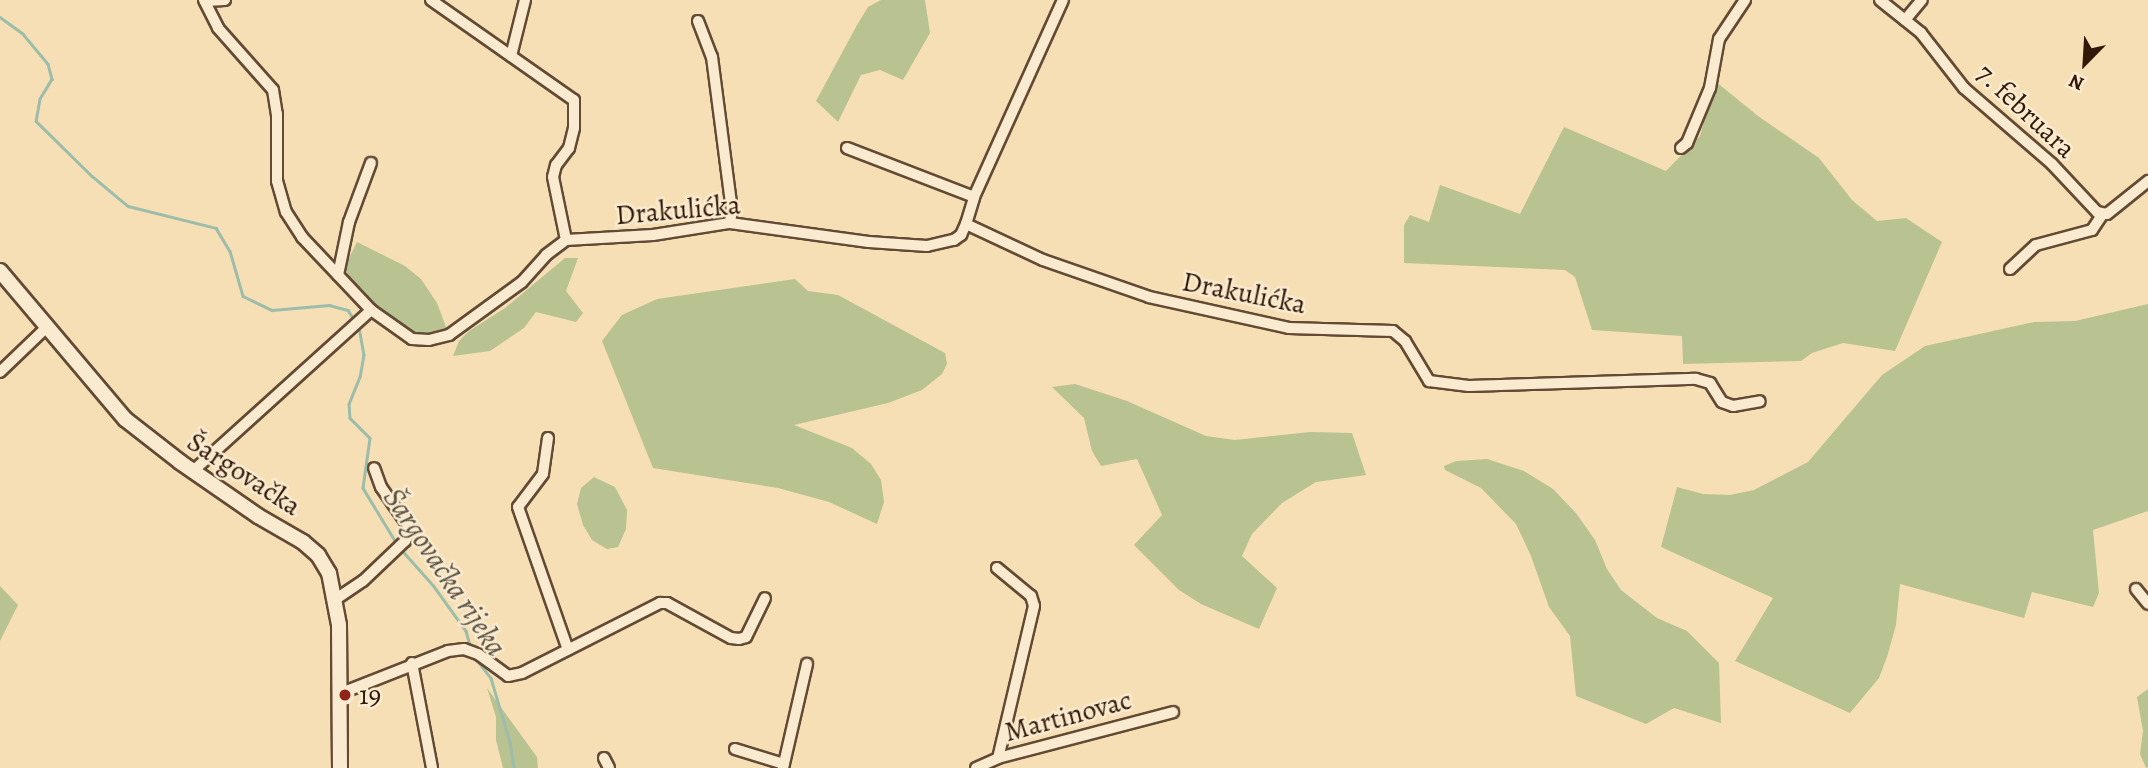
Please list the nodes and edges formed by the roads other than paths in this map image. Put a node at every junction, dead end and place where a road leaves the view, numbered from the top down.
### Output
1 (225, 0) edge
2 (431, 0) edge
3 (525, 0) edge
4 (1063, 0) edge
5 (1745, 0) edge
6 (1880, 0) edge
7 (1922, 0) edge
8 (204, 1) edge
9 (1905, 20) junction
10 (698, 21) dead end
11 (511, 56) junction
12 (847, 148) dead end
13 (1681, 148) dead end
14 (371, 163) dead end
15 (2148, 181) edge
16 (974, 197) junction
17 (2102, 215) junction
18 (730, 223) junction
19 (966, 224) junction
20 (566, 240) junction
21 (2010, 270) dead end
22 (0, 271) edge
23 (338, 275) junction
24 (371, 310) junction
25 (47, 327) junction
26 (0, 372) edge
27 (1760, 401) dead end
28 (548, 438) dead end
29 (374, 468) dead end
30 (193, 471) junction
31 (997, 568) dead end
32 (2136, 589) dead end
33 (765, 598) dead end
34 (336, 599) junction
35 (2148, 604) edge
36 (568, 650) junction
37 (412, 663) junction
38 (807, 664) dead end
39 (339, 694) junction
40 (1173, 712) dead end
41 (735, 749) dead end
42 (998, 758) junction
43 (784, 766) edge
44 (340, 768) edge
45 (432, 768) edge
46 (976, 768) edge

1 - 8 street
2 - 11 street
3 - 11 street
4 - 16 street
5 - 13 street
6 - 9 street, 7. februara
7 - 9 street
8 - 23 street
9 - 17 street, 7. februara
10 - 18 street
11 - 20 street
12 - 16 street
14 - 23 street
15 - 17 street
16 - 19 street
17 - 21 street
18 - 19 street, Drakulićka
18 - 20 street, Drakulićka
19 - 27 street, Drakulićka
20 - 24 street
22 - 25 street, Šargovačka
23 - 24 street
24 - 30 street
25 - 26 street
25 - 30 street, Šargovačka
28 - 36 street
29 - 34 street
30 - 34 street, Šargovačka
31 - 42 street
32 - 35 street
33 - 36 street
34 - 39 street, Šargovačka
36 - 37 street
37 - 39 street
37 - 45 street
38 - 43 street
39 - 44 street, Šargovačka
40 - 42 street, Martinovac
41 - 43 street
42 - 46 street, Martinovac

